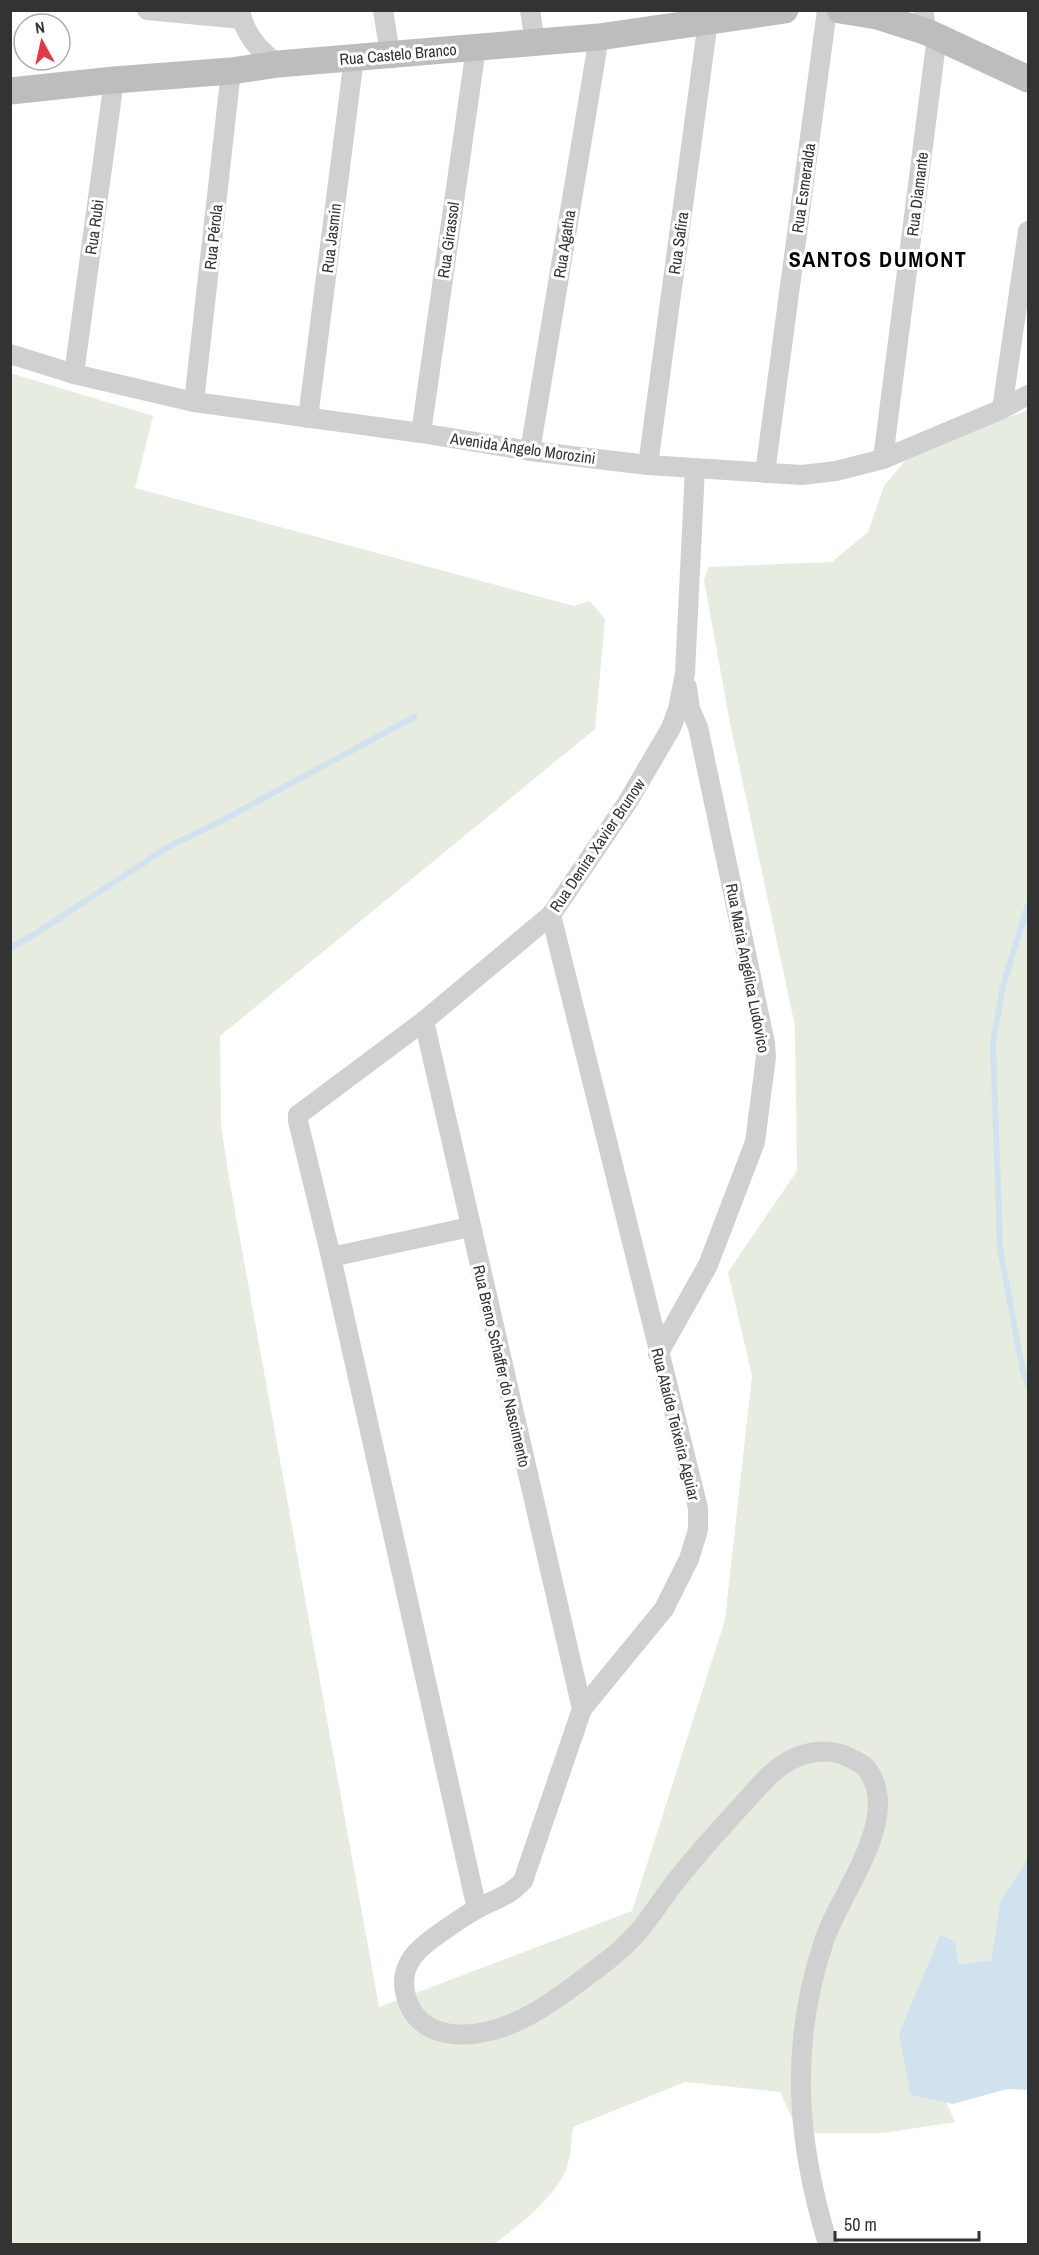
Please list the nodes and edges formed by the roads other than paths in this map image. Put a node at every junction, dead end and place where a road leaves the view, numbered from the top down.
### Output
1 (147, 10) edge
2 (383, 10) edge
3 (530, 10) edge
4 (785, 10) edge
5 (827, 10) edge
6 (840, 10) edge
7 (241, 15) edge
8 (676, 18) edge
9 (708, 21) junction
10 (929, 26) edge
11 (599, 37) junction
12 (535, 42) junction
13 (476, 48) junction
14 (390, 54) junction
15 (354, 58) junction
16 (278, 64) junction
17 (231, 71) junction
18 (1029, 79) edge
19 (114, 80) junction
20 (10, 91) edge
21 (1029, 231) edge
22 (1023, 298) edge
23 (10, 354) edge
24 (74, 374) junction
25 (1029, 395) edge
26 (194, 402) junction
27 (1002, 409) junction
28 (308, 418) junction
29 (421, 433) junction
30 (530, 451) junction
31 (883, 459) junction
32 (648, 465) junction
33 (695, 468) junction
34 (765, 473) junction
35 (685, 673) junction
36 (551, 915) junction
37 (424, 1021) junction
38 (470, 1227) junction
39 (331, 1257) junction
40 (658, 1354) junction
41 (582, 1709) junction
42 (477, 1909) junction
43 (828, 2244) edge

1 - 7 street
2 - 14 street
3 - 12 street
4 - 9 street, Rua Castelo Branco
5 - 34 street, Rua Esmeralda
6 - 10 street
7 - 16 street
8 - 9 street, Rua Castelo Branco
8 - 11 street, Rua Castelo Branco
9 - 32 street, Rua Safira
10 - 18 street
10 - 31 street, Rua Diamante
11 - 12 street, Rua Castelo Branco
11 - 30 street, Rua Agatha
12 - 13 street, Rua Castelo Branco
13 - 14 street, Rua Castelo Branco
13 - 29 street, Rua Girassol
14 - 15 street, Rua Castelo Branco
15 - 16 street, Rua Castelo Branco
15 - 28 street, Rua Jasmin
16 - 17 street, Rua Castelo Branco
17 - 19 street, Rua Castelo Branco
17 - 26 street, Rua Pérola
19 - 20 street, Rua Castelo Branco
19 - 24 street, Rua Rubi
21 - 22 street
22 - 27 street
23 - 24 street, Avenida Ângelo Morozini
24 - 26 street, Avenida Ângelo Morozini
25 - 27 street, Avenida Ângelo Morozini
26 - 28 street, Avenida Ângelo Morozini
27 - 31 street, Avenida Ângelo Morozini
28 - 29 street, Avenida Ângelo Morozini
29 - 30 street, Avenida Ângelo Morozini
30 - 32 street, Avenida Ângelo Morozini
31 - 34 street, Avenida Ângelo Morozini
32 - 33 street, Avenida Ângelo Morozini
33 - 34 street, Avenida Ângelo Morozini
33 - 35 street, Rua Denira Xavier Brunow
35 - 36 street, Rua Denira Xavier Brunow
35 - 40 street, Rua Maria Angélica Ludovico
36 - 37 street, Rua Denira Xavier Brunow
36 - 40 street, Rua Ataíde Teixeira Aguiar
37 - 38 street, Rua Breno Schaffer do Nascimento
37 - 39 street, Rua Denira Xavier Brunow
38 - 39 street
38 - 41 street, Rua Breno Schaffer do Nascimento
39 - 42 street
40 - 41 street, Rua Ataíde Teixeira Aguiar
41 - 42 street, Rua Ataíde Teixeira Aguiar
42 - 43 street, Rua Ataíde Teixeira Aguiar

